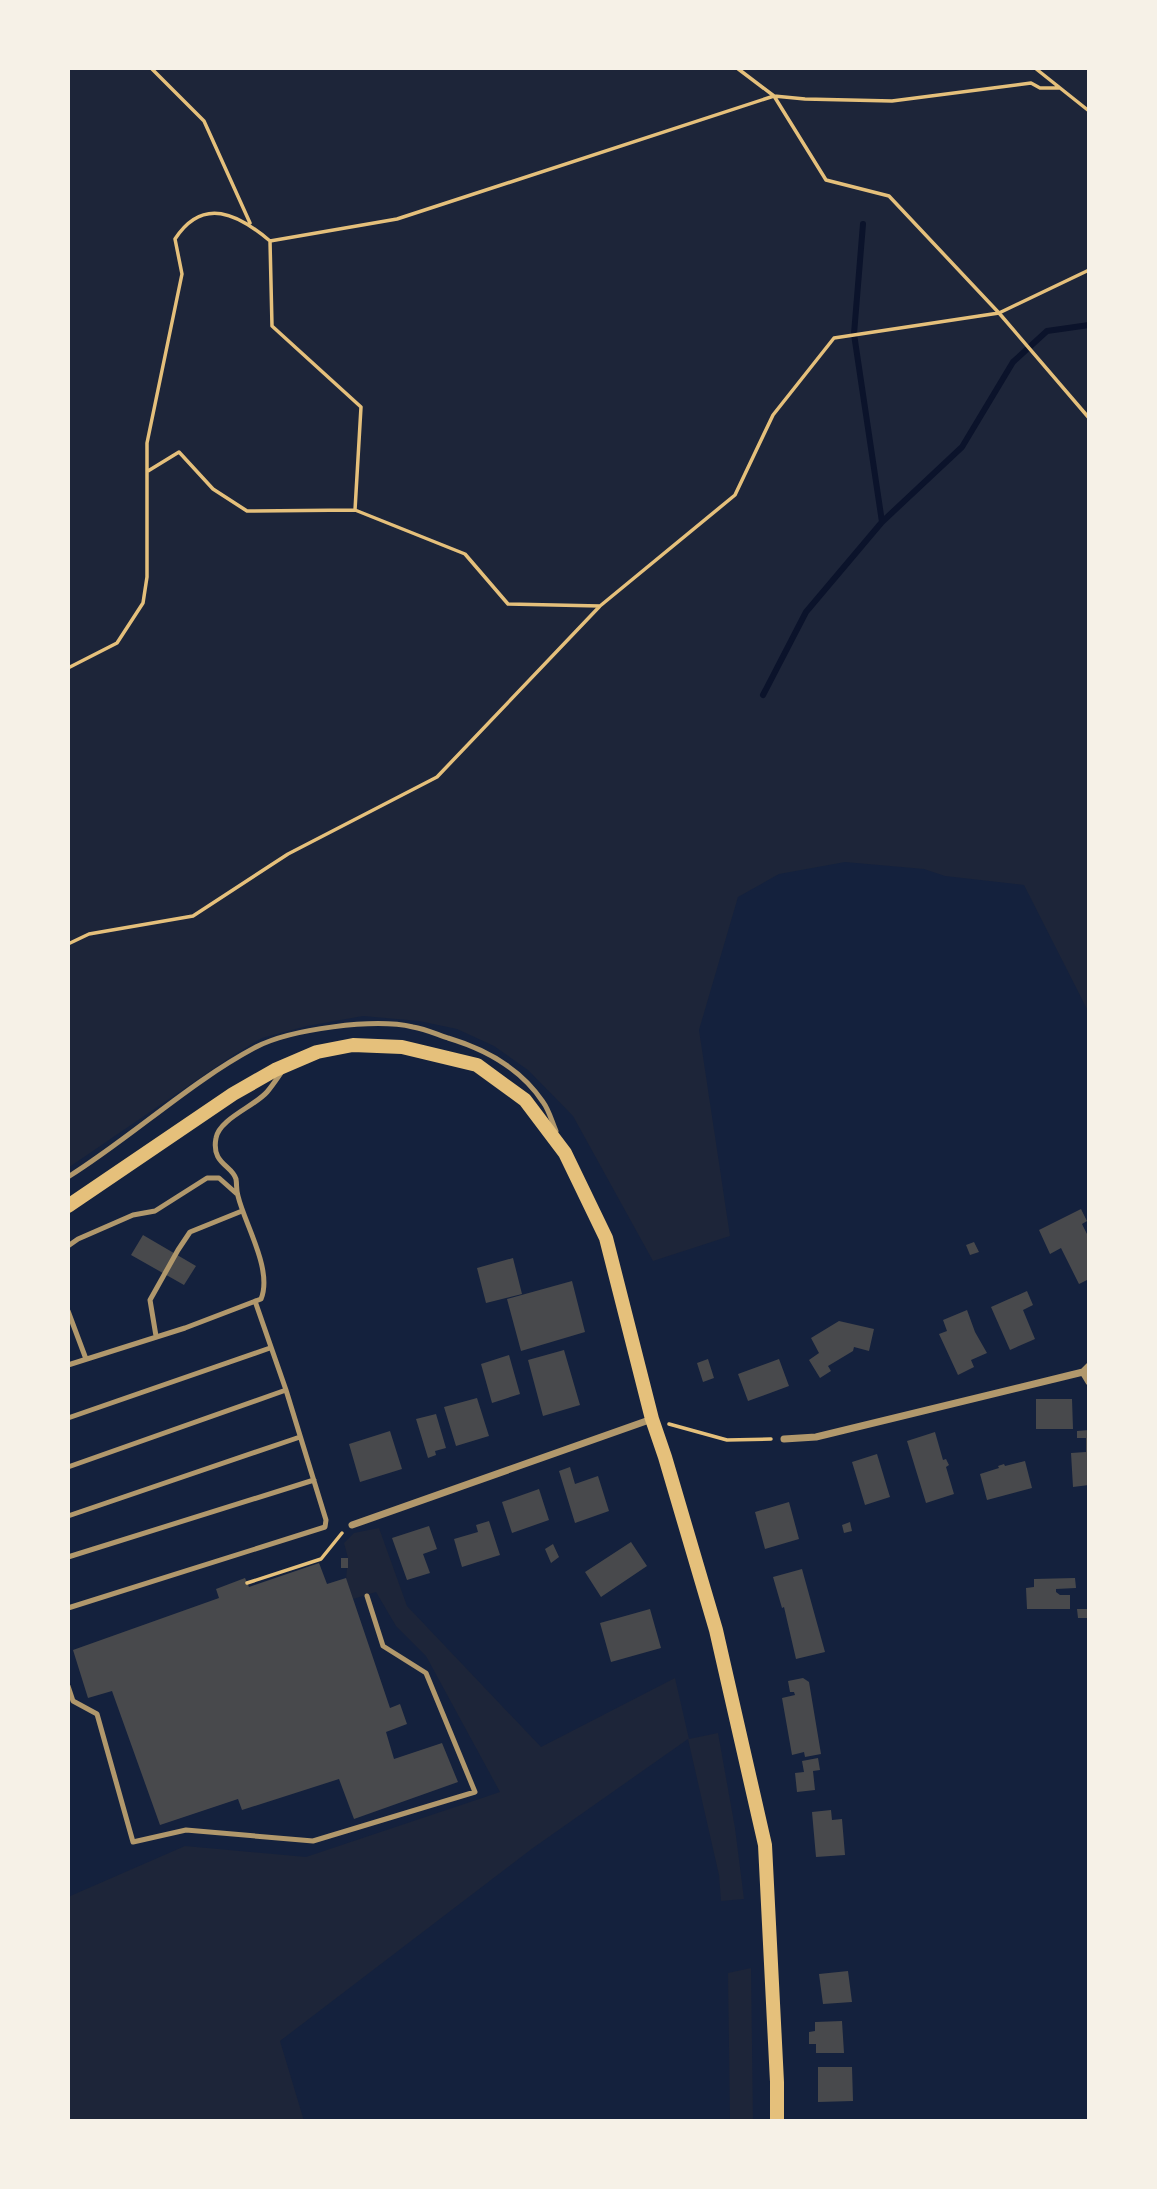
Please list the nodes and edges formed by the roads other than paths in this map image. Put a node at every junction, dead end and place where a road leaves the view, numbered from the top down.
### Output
1 (287, 1065) junction
2 (565, 1153) junction
3 (98, 1159) junction
4 (104, 1166) dead end
5 (68, 1177) edge
6 (237, 1194) junction
7 (68, 1206) edge
8 (242, 1211) junction
9 (68, 1246) edge
10 (255, 1301) junction
11 (68, 1311) edge
12 (156, 1336) junction
13 (270, 1348) junction
14 (86, 1359) junction
15 (68, 1365) edge
16 (1086, 1369) edge
17 (1089, 1382) edge
18 (286, 1390) junction
19 (68, 1418) edge
20 (652, 1419) junction
21 (300, 1437) junction
22 (784, 1439) road end
23 (68, 1466) edge
24 (314, 1480) junction
25 (68, 1517) edge
26 (352, 1525) road end
27 (68, 1557) edge
28 (367, 1596) dead end
29 (68, 1608) edge
30 (68, 1686) edge
31 (777, 2121) edge

1 - 2 main road
1 - 6 lane
1 - 7 main road
2 - 3 lane
2 - 20 main road
3 - 4 lane
3 - 5 lane
6 - 8 lane
6 - 9 lane
8 - 10 lane
8 - 12 lane
10 - 12 lane
10 - 13 lane
11 - 14 lane
12 - 14 lane
13 - 18 lane
13 - 19 lane
14 - 15 lane
16 - 17 street
16 - 22 street
18 - 21 lane
18 - 23 lane
20 - 26 street
20 - 31 main road
21 - 24 lane
21 - 25 lane
24 - 27 lane
24 - 29 lane
28 - 30 lane

